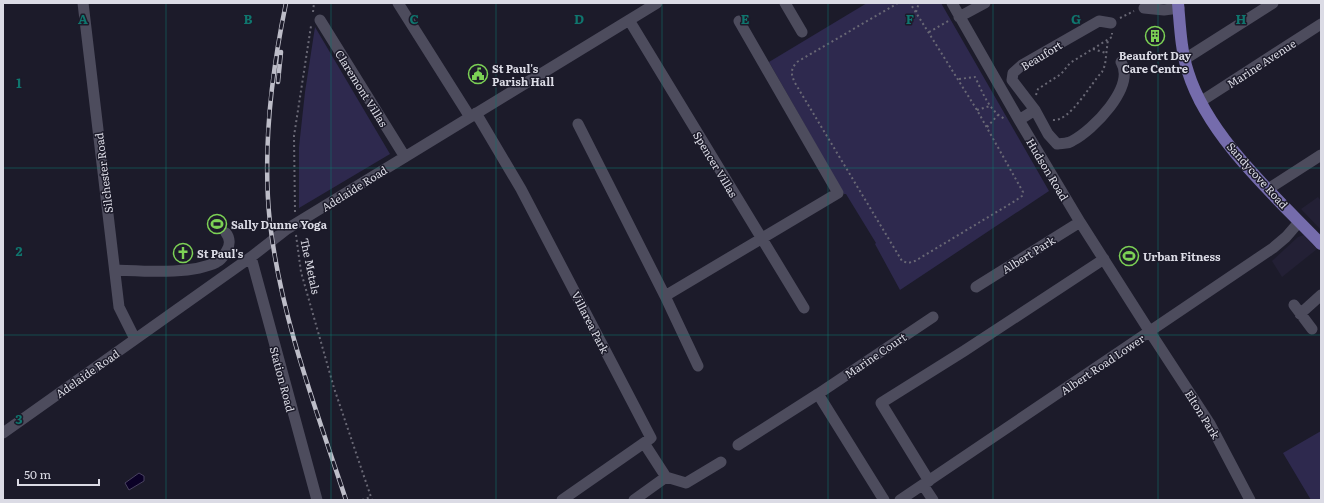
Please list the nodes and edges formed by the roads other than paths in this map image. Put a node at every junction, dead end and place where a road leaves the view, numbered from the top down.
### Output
1 (83, 3) edge
2 (398, 3) edge
3 (657, 3) edge
4 (785, 3) edge
5 (952, 3) edge
6 (985, 3) edge
7 (1273, 3) edge
8 (1178, 5) edge
9 (1144, 8) road end
10 (959, 16) junction
11 (315, 18) road end
12 (629, 20) junction
13 (739, 21) dead end
14 (1111, 23) road end
15 (1321, 24) edge
16 (802, 32) dead end
17 (1184, 59) junction
18 (1121, 62) dead end
19 (1200, 102) junction
20 (1035, 111) junction
21 (473, 115) junction
22 (1019, 120) junction
23 (578, 124) dead end
24 (1321, 155) edge
25 (405, 157) junction
26 (1268, 189) junction
27 (1080, 222) junction
28 (1299, 222) junction
29 (226, 233) dead end
30 (761, 238) junction
31 (1321, 244) edge
32 (251, 257) junction
33 (1104, 259) junction
34 (115, 270) junction
35 (976, 287) dead end
36 (1321, 295) edge
37 (665, 296) junction
38 (804, 308) dead end
39 (932, 317) dead end
40 (1312, 329) dead end
41 (1150, 332) junction
42 (135, 339) junction
43 (698, 366) dead end
44 (818, 394) junction
45 (3, 433) edge
46 (644, 443) junction
47 (738, 444) dead end
48 (721, 462) dead end
49 (666, 477) junction
50 (926, 483) junction
51 (317, 500) edge
52 (562, 500) edge
53 (634, 500) edge
54 (884, 500) edge
55 (900, 500) edge
56 (933, 500) edge
57 (1250, 500) edge

1 - 34 street, Silchester Road
2 - 21 street
3 - 12 street, Adelaide Road
4 - 16 street
5 - 10 street, Hudson Road
6 - 10 street
7 - 17 street
8 - 9 street
8 - 17 main road, Sandycove Road
10 - 22 street, Hudson Road
11 - 25 street, Claremont Villas
12 - 21 street, Adelaide Road
12 - 30 street, Spencer Villas
13 - 30 street
14 - 20 street, Beaufort
15 - 19 street, Marine Avenue
17 - 19 main road, Sandycove Road
18 - 20 street, Beaufort
19 - 26 main road, Sandycove Road
20 - 22 street
21 - 25 street, Adelaide Road
21 - 46 street, Villarea Park
22 - 27 street, Hudson Road
23 - 37 street
24 - 26 street
25 - 32 street, Adelaide Road
26 - 28 main road, Sandycove Road
27 - 33 street, Hudson Road
27 - 35 street, Albert Park
28 - 31 main road, Sandycove Road
28 - 41 street, Albert Road Lower
29 - 34 street
30 - 37 street
30 - 38 street, Spencer Villas
32 - 42 street, Adelaide Road
32 - 51 street, Station Road
33 - 41 street, Hudson Road
33 - 50 street
34 - 42 street, Silchester Road
36 - 40 street
37 - 43 street
39 - 44 street, Marine Court
41 - 50 street, Albert Road Lower
41 - 57 street, Elton Park
42 - 45 street, Adelaide Road
44 - 47 street, Marine Court
44 - 54 street
46 - 49 street
46 - 52 street
48 - 49 street
49 - 53 street
50 - 55 street, Albert Road Lower
50 - 56 street

